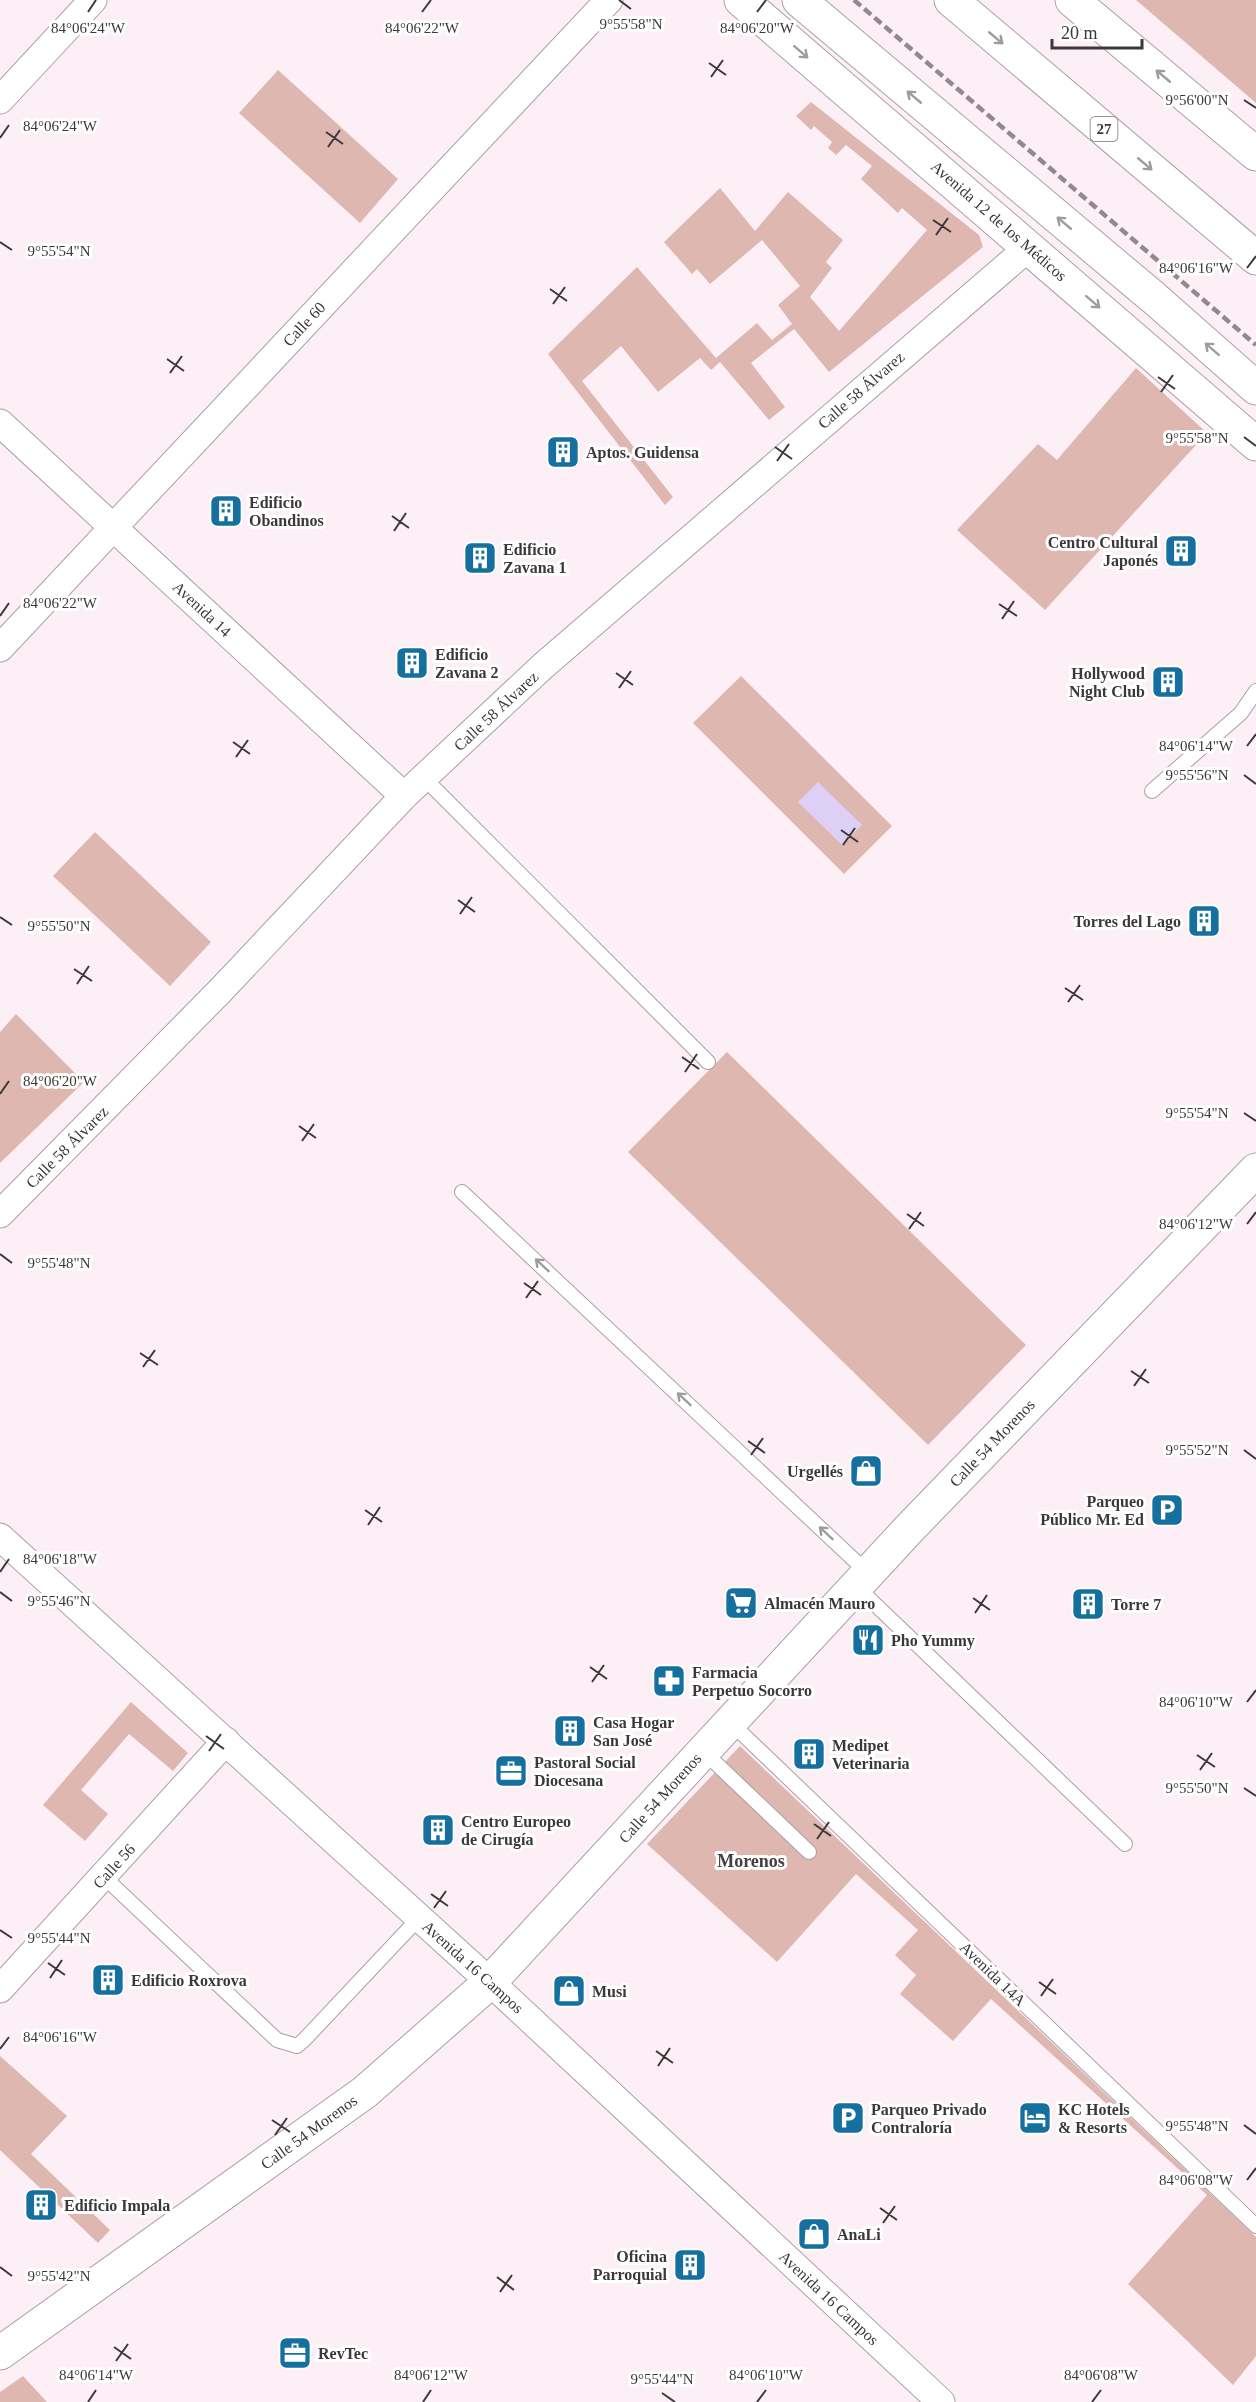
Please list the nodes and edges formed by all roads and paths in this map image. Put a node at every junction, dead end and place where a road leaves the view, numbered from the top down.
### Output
1 (93, 0) edge
2 (609, 0) edge
3 (741, 0) edge
4 (799, 0) edge
5 (951, 0) edge
6 (1072, 0) edge
7 (0, 100) edge
8 (1256, 154) edge
9 (1029, 247) junction
10 (1256, 258) edge
11 (1256, 388) edge
12 (0, 423) edge
13 (1256, 444) edge
14 (113, 526) junction
15 (0, 648) edge
16 (1256, 691) edge
17 (414, 787) junction
18 (1152, 791) dead end
19 (708, 1062) dead end
20 (1256, 1170) edge
21 (462, 1192) dead end
22 (0, 1214) edge
23 (0, 1537) edge
24 (862, 1580) junction
25 (730, 1722) junction
26 (226, 1742) junction
27 (703, 1751) junction
28 (1125, 1844) dead end
29 (809, 1852) dead end
30 (104, 1877) junction
31 (419, 1918) junction
32 (490, 1982) junction
33 (0, 1989) edge
34 (1256, 2226) edge
35 (0, 2353) edge
36 (941, 2402) edge

1 - 7 street
2 - 14 street, Calle 60
3 -> 9 main road, Avenida 12 de los Médicos
11 -> 4 main road
5 -> 10 main road, 27
8 -> 6 main road
9 -> 13 main road, Avenida 12 de los Médicos
9 - 17 street, Calle 58 Álvarez
12 - 14 street, Avenida 14
14 - 15 street, Calle 60
14 - 17 street, Avenida 14
16 - 18 lane
17 - 19 lane
17 - 22 street, Calle 58 Álvarez
20 - 24 main road, Calle 54 Morenos
24 -> 21 lane
23 - 26 street, Avenida 16 Campos
24 - 25 main road, Calle 54 Morenos
24 - 28 lane
25 - 27 main road, Calle 54 Morenos
25 - 34 lane, Avenida 14A
26 - 30 street, Calle 56
26 - 31 street, Avenida 16 Campos
27 - 29 lane
27 - 32 main road, Calle 54 Morenos
30 - 31 lane
30 - 33 street, Calle 56
31 - 32 street, Avenida 16 Campos
32 - 35 main road, Calle 54 Morenos
32 - 36 street, Avenida 16 Campos

